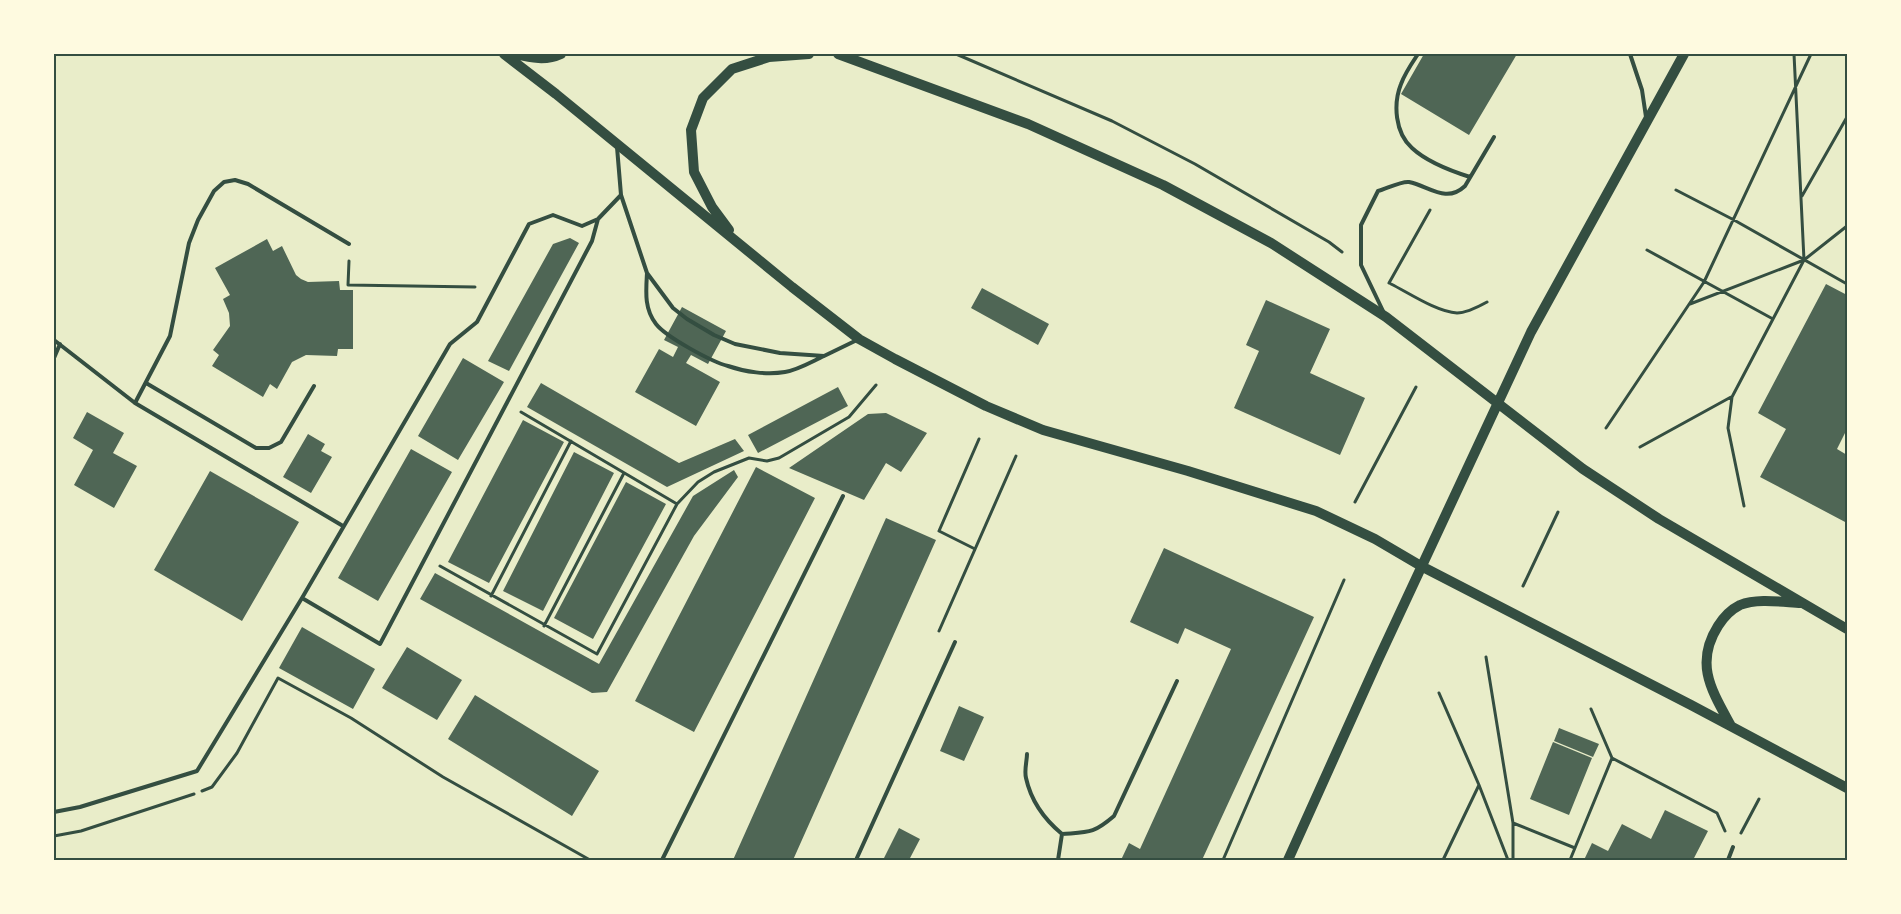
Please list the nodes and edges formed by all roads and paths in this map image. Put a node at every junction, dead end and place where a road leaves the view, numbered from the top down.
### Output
1 (504, 54) edge
2 (516, 54) edge
3 (561, 54) edge
4 (809, 54) edge
5 (838, 54) edge
6 (956, 54) edge
7 (1418, 54) edge
8 (1630, 54) edge
9 (1684, 54) edge
10 (1794, 54) edge
11 (1811, 54) edge
12 (1796, 86) junction
13 (1847, 117) edge
14 (1646, 119) junction
15 (1494, 137) dead end
16 (616, 145) junction
17 (1470, 178) junction
18 (1676, 190) dead end
19 (1439, 194) junction
20 (621, 195) junction
21 (1802, 196) junction
22 (598, 220) junction
23 (1734, 220) junction
24 (1847, 226) edge
25 (736, 240) junction
26 (350, 244) joint
27 (1648, 250) dead end
28 (1804, 260) junction
29 (1361, 265) junction
30 (647, 273) junction
31 (1704, 282) junction
32 (1389, 283) junction
33 (1847, 284) edge
34 (496, 287) junction
35 (1723, 291) junction
36 (1487, 302) dead end
37 (1689, 305) junction
38 (1386, 318) junction
39 (1773, 319) junction
40 (859, 339) junction
41 (54, 340) edge
42 (60, 344) junction
43 (824, 356) junction
44 (54, 358) edge
45 (146, 383) junction
46 (876, 385) dead end
47 (314, 386) dead end
48 (1416, 387) dead end
49 (1732, 397) junction
50 (135, 403) junction
51 (1499, 403) junction
52 (507, 404) junction
53 (1606, 428) dead end
54 (979, 439) dead end
55 (571, 442) junction
56 (1640, 447) dead end
57 (624, 473) junction
58 (843, 496) dead end
59 (1355, 502) dead end
60 (677, 504) junction
61 (1744, 506) dead end
62 (1558, 512) dead end
63 (343, 526) junction
64 (975, 549) dead end
65 (426, 558) junction
66 (1421, 566) junction
67 (1344, 580) dead end
68 (1523, 586) dead end
69 (492, 596) junction
70 (302, 598) junction
71 (1802, 602) junction
72 (544, 626) junction
73 (1847, 629) edge
74 (955, 642) dead end
75 (1486, 657) dead end
76 (278, 678) dead end
77 (1177, 681) dead end
78 (1440, 693) dead end
79 (1591, 709) dead end
80 (1732, 726) junction
81 (1027, 754) dead end
82 (1612, 758) junction
83 (1479, 785) junction
84 (1847, 788) edge
85 (1759, 799) dead end
86 (54, 812) edge
87 (1513, 823) junction
88 (1062, 834) junction
89 (1733, 847) junction
90 (1575, 848) junction
91 (590, 860) edge
92 (662, 860) edge
93 (856, 860) edge
94 (1058, 860) edge
95 (1223, 860) edge
96 (1288, 860) edge
97 (1443, 860) edge
98 (1508, 860) edge
99 (1513, 860) edge
100 (1570, 860) edge
101 (1728, 860) edge

1 - 16 main road
2 - 3 main road
4 - 25 main road
5 - 38 main road
6 - 29 path
7 - 17 lane
8 - 14 lane
9 - 14 main road
10 - 12 path
11 - 12 path
12 - 21 path
12 - 23 path
13 - 21 path
14 - 51 main road
15 - 17 lane
16 - 20 lane
16 - 25 main road
17 - 19 lane
18 - 23 path
19 - 29 lane
19 - 32 path
20 - 22 lane
20 - 30 lane
21 - 28 path
22 - 34 lane
22 - 52 lane
23 - 28 path
23 - 31 path
24 - 28 path
25 - 40 main road
26 - 34 path
26 - 45 lane
27 - 31 path
28 - 33 path
28 - 35 path
28 - 39 path
29 - 32 path
29 - 38 lane
30 - 43 lane
30 - 43 lane
31 - 35 path
31 - 37 path
32 - 36 path
34 - 63 lane
35 - 37 path
35 - 39 path
37 - 53 path
38 - 51 main road
39 - 49 path
40 - 43 lane
40 - 66 main road
41 - 42 lane
42 - 44 lane
42 - 50 lane
45 - 47 lane
45 - 50 lane
46 - 60 path
48 - 59 path
49 - 56 path
49 - 61 path
50 - 63 lane
51 - 66 main road
51 - 71 main road
52 - 55 path
52 - 65 lane
54 - 64 path
55 - 57 path
55 - 69 path
57 - 60 path
57 - 72 path
58 - 92 lane
60 - 72 path
62 - 68 path
63 - 70 lane
65 - 69 path
65 - 70 lane
66 - 80 main road
66 - 96 main road
67 - 95 path
69 - 72 path
70 - 86 lane
71 - 73 main road
71 - 80 main road
74 - 93 lane
75 - 87 path
76 - 91 path
77 - 88 lane
78 - 83 path
79 - 82 path
80 - 84 main road
81 - 88 lane
82 - 89 path
82 - 90 path
83 - 97 path
83 - 98 path
85 - 89 path
87 - 90 path
87 - 99 path
88 - 94 lane
89 - 101 lane
90 - 100 path

